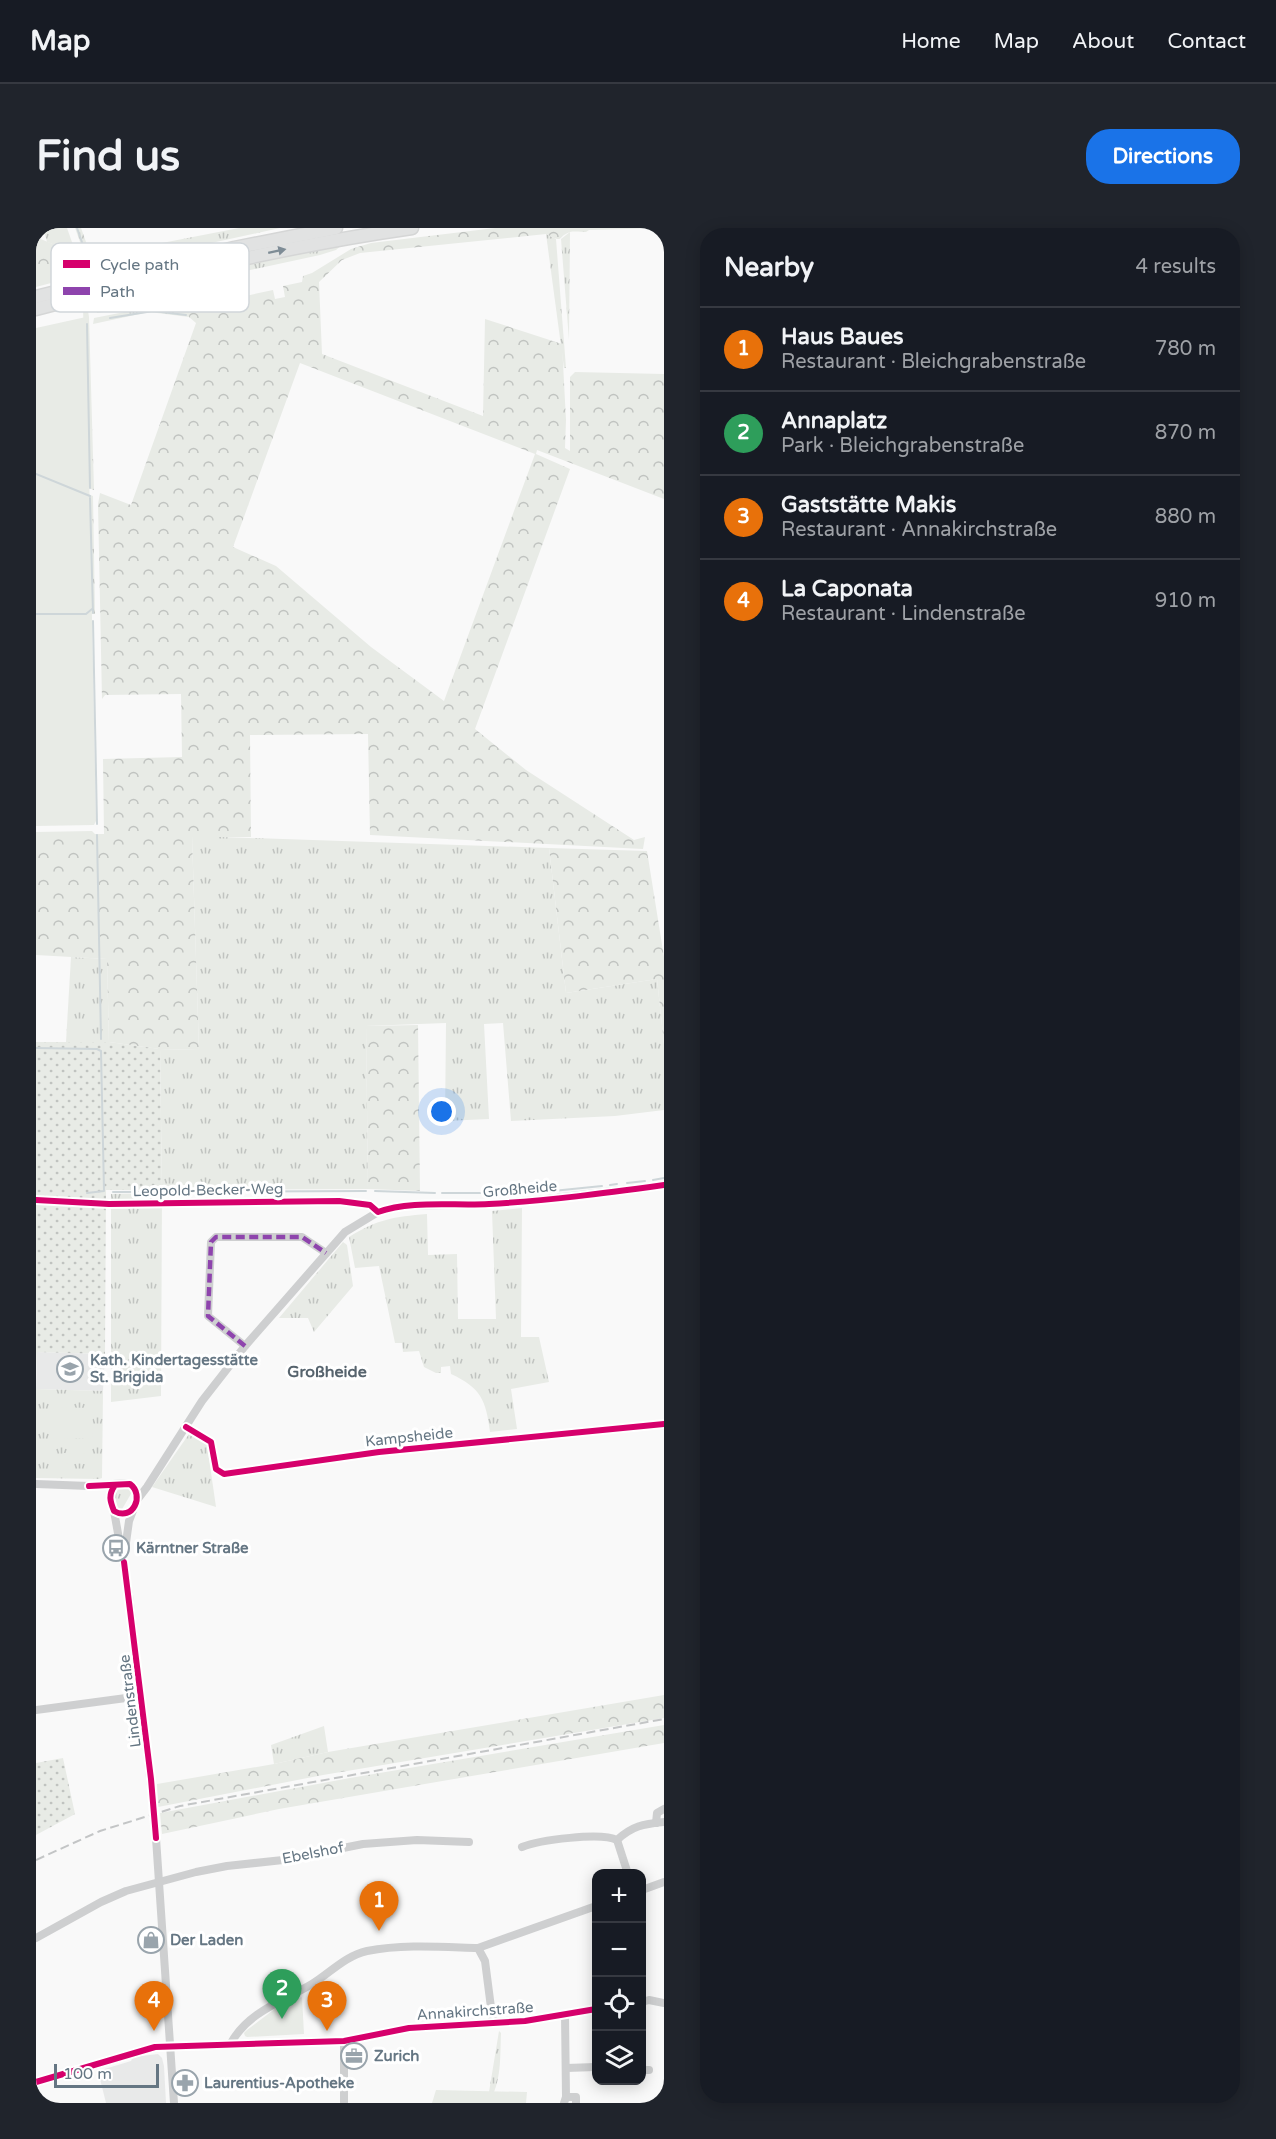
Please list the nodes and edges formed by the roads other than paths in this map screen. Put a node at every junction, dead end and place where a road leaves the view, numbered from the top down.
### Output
1 (336, 228) edge
2 (412, 228) edge
3 (249, 245) edge
4 (249, 257) edge
5 (51, 293) edge
6 (36, 297) edge
7 (51, 305) edge
8 (36, 309) edge
9 (664, 1185) edge
10 (36, 1200) edge
11 (378, 1212) junction
12 (326, 1253) junction
13 (245, 1346) junction
14 (664, 1424) edge
15 (186, 1427) junction
16 (152, 1478) junction
17 (36, 1484) edge
18 (115, 1485) junction
19 (89, 1486) junction
20 (134, 1487) junction
21 (137, 1500) junction
22 (110, 1501) junction
23 (134, 1509) junction
24 (114, 1511) junction
25 (124, 1562) junction
26 (141, 1696) junction
27 (36, 1710) edge
28 (664, 1809) edge
29 (660, 1823) edge
30 (617, 1840) junction
31 (469, 1842) dead end
32 (522, 1847) dead end
33 (626, 1869) edge
34 (159, 1881) junction
35 (664, 1882) edge
36 (646, 1889) edge
37 (592, 1908) edge
38 (36, 1938) edge
39 (478, 1948) junction
40 (646, 2002) edge
41 (664, 2002) edge
42 (592, 2010) edge
43 (565, 2014) junction
44 (493, 2023) junction
45 (344, 2041) junction
46 (231, 2043) junction
47 (170, 2045) junction
48 (592, 2067) edge
49 (566, 2068) junction
50 (36, 2082) edge
51 (565, 2100) edge
52 (174, 2103) edge
53 (344, 2103) edge
54 (576, 2103) edge

1 - 3 highway
4 -> 2 highway
5 - 6 highway
8 -> 7 highway
9 - 11 street, Großheide
10 - 11 street, Leopold-Becker-Weg
11 - 12 street, Großheide
12 - 13 street, Großheide
12 - 13 street
13 - 15 street, Großheide
14 - 15 street, Kampsheide
15 - 16 street, Großheide
16 - 20 street, Großheide
16 - 21 street, Großheide
17 - 19 street
18 - 19 street
18 - 20 street
18 - 22 street
19 - 22 street
20 - 21 street
21 - 23 street
22 - 24 street
23 - 24 street
23 - 25 street, Lindenstraße
24 - 25 street, Lindenstraße
25 - 26 street, Lindenstraße
26 - 27 street
26 - 34 street, Lindenstraße, bridge
28 - 29 street
29 - 30 street
30 - 32 street
30 - 33 street
31 - 34 street, Ebelshof
34 - 38 street, Ebelshof
34 - 47 street, Lindenstraße
35 - 36 street
37 - 39 street
39 - 44 street
39 - 46 street
40 - 41 street
42 - 43 street, Annakirchstraße
43 - 44 street, Annakirchstraße
43 - 49 street
44 - 45 street, Annakirchstraße
45 - 46 street, Annakirchstraße
45 - 53 street
46 - 47 street, Annakirchstraße
47 - 50 street, Annakirchstraße
47 - 52 street, Lindenstraße
48 - 49 street
49 - 51 street
51 - 54 street

